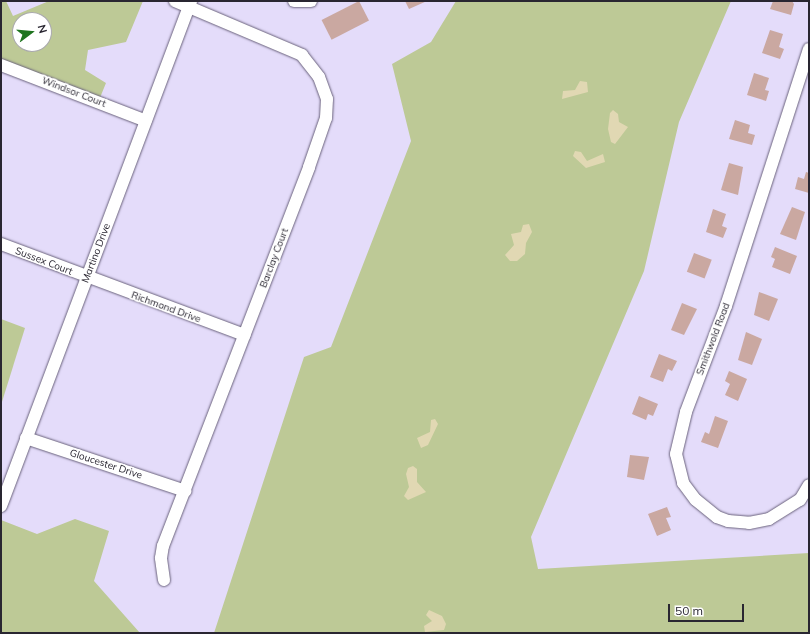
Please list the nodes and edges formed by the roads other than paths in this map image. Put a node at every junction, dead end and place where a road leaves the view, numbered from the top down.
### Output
1 (175, 1) edge
2 (294, 1) edge
3 (311, 1) edge
4 (190, 4) edge
5 (809, 49) edge
6 (1, 64) edge
7 (146, 121) junction
8 (1, 244) edge
9 (87, 277) junction
10 (245, 335) junction
11 (26, 438) junction
12 (809, 485) edge
13 (185, 491) junction
14 (1, 506) edge
15 (164, 580) dead end

1 - 4 street, Barclay Court
2 - 3 street
4 - 7 street, Martino Drive
4 - 10 street, Barclay Court
5 - 12 street, Smithwold Road
6 - 7 street, Windsor Court
7 - 9 street, Martino Drive
8 - 9 street, Sussex Court
9 - 10 street, Richmond Drive
9 - 11 street, Martino Drive
10 - 13 street, Barclay Court
11 - 13 street, Gloucester Drive
11 - 14 street, Martino Drive
13 - 15 street, Barclay Court

